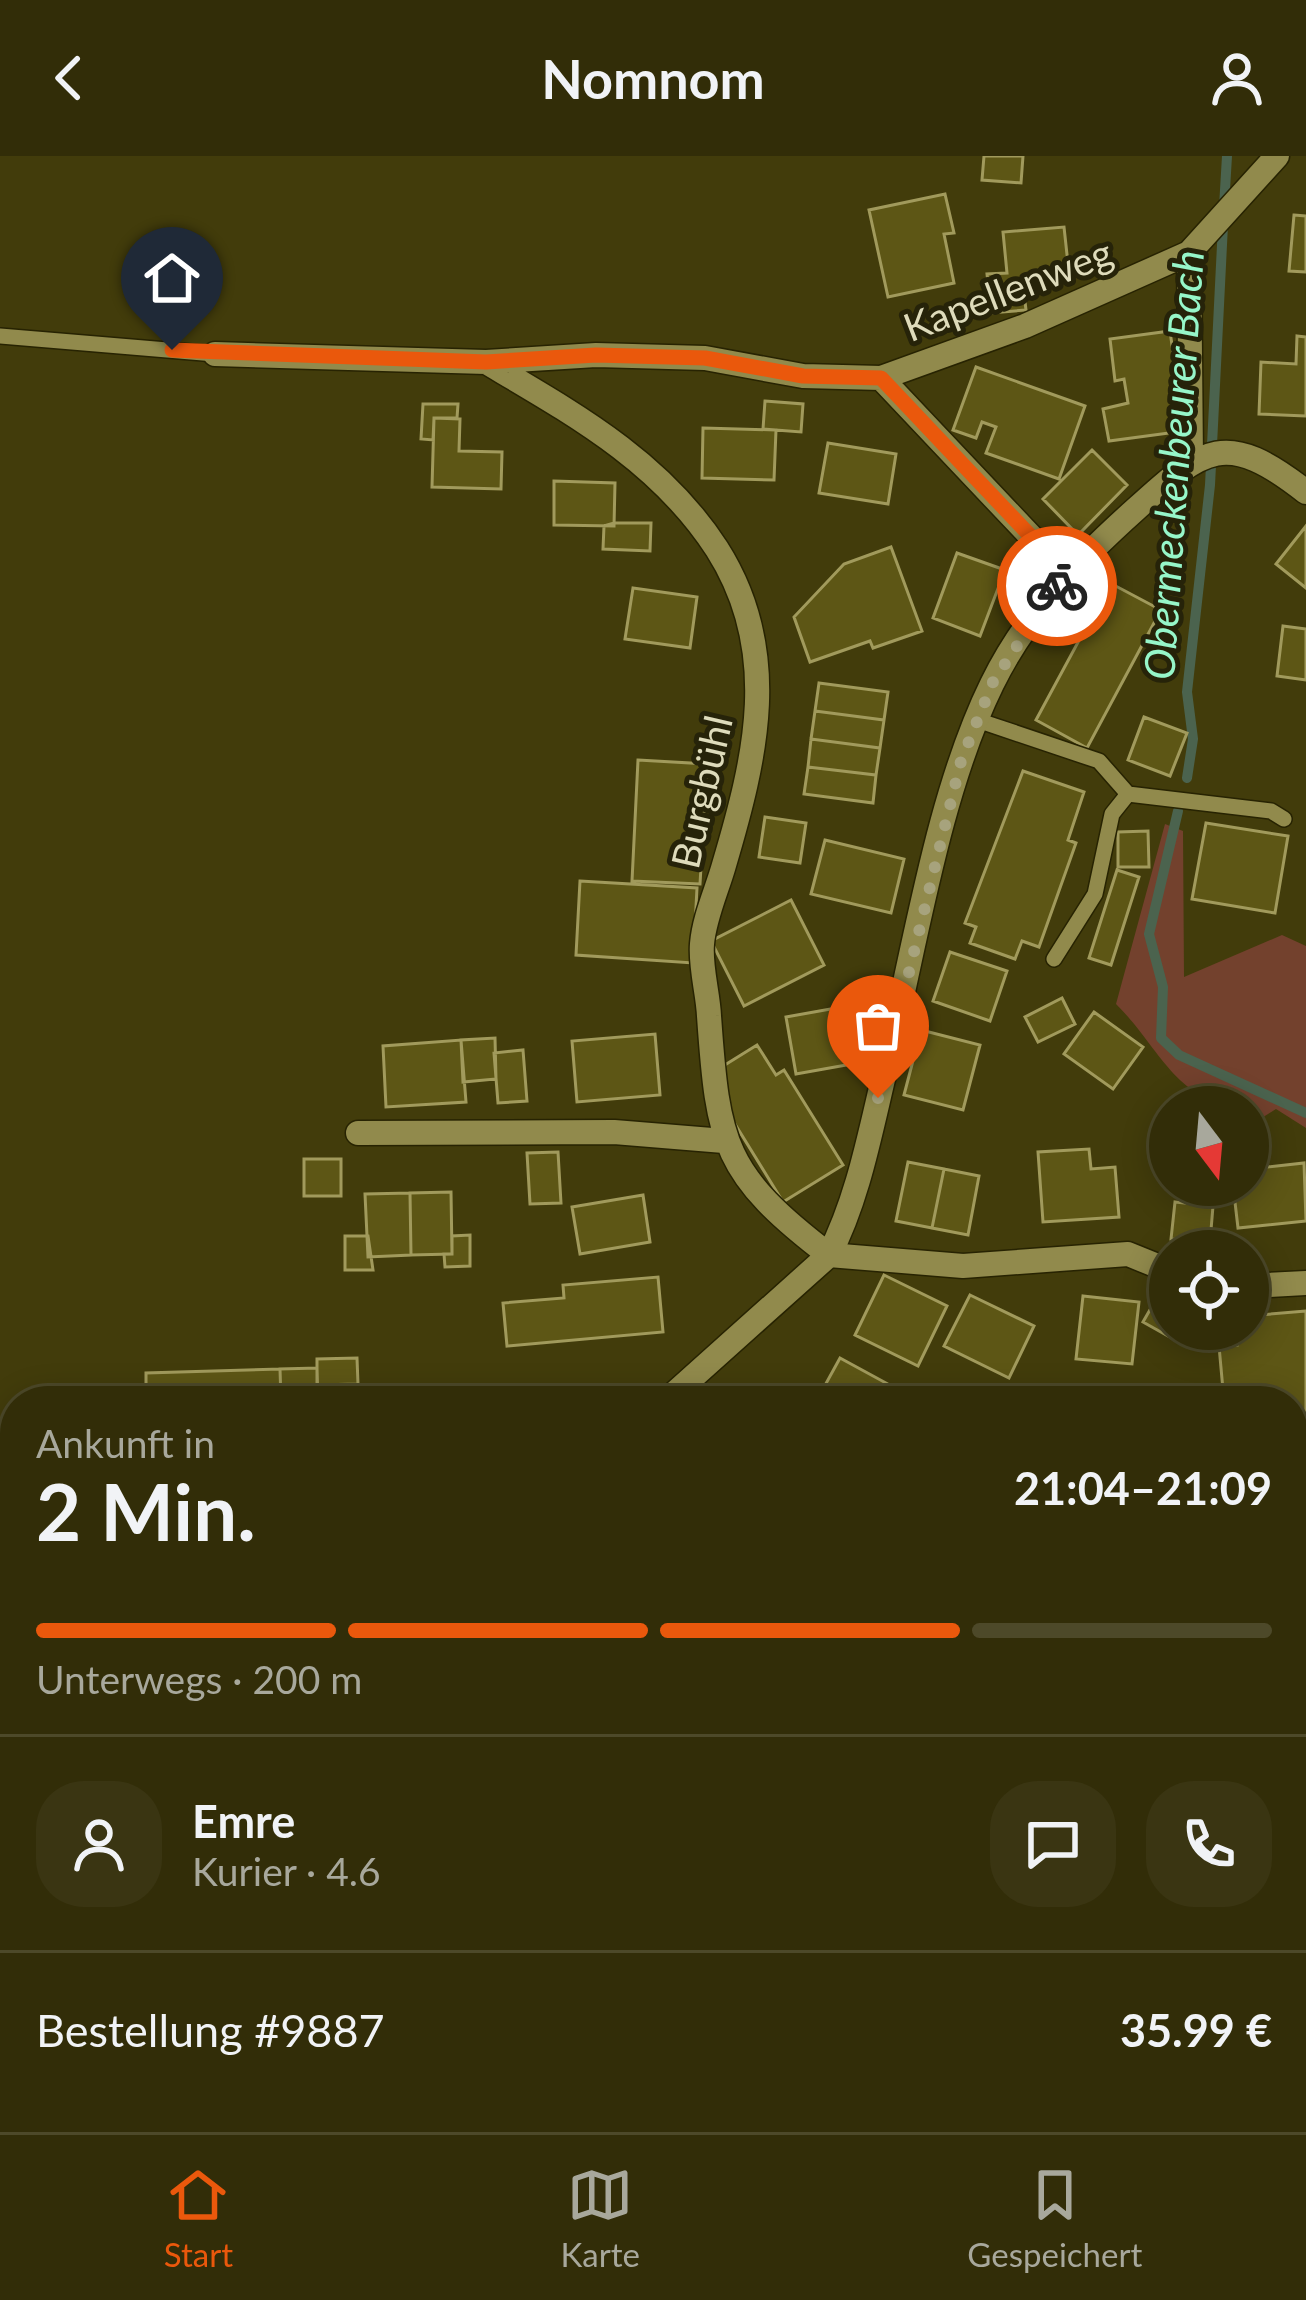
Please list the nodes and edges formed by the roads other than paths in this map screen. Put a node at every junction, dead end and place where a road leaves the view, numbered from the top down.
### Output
1 (1277, 156) edge
2 (1197, 246) junction
3 (0, 336) edge
4 (215, 354) joint
5 (486, 362) junction
6 (881, 378) junction
7 (1194, 458) junction
8 (1306, 492) edge
9 (1074, 564) junction
10 (977, 720) junction
11 (1128, 794) junction
12 (1284, 819) dead end
13 (1054, 959) dead end
14 (358, 1133) dead end
15 (724, 1141) junction
16 (829, 1255) junction
17 (1149, 1263) edge
18 (1306, 1283) edge
19 (1269, 1285) edge
20 (683, 1386) edge

1 - 2 street, Kapellenweg
2 - 6 street, Kapellenweg
2 - 7 street
3 - 4 lane, Kapellenweg
4 - 5 street, Kapellenweg
5 - 6 street, Kapellenweg
5 - 15 street, Burgbühl
6 - 9 street
7 - 8 street
7 - 9 street
9 - 10 street
10 - 11 lane
10 - 16 street
11 - 12 lane
11 - 13 lane
14 - 15 street
15 - 16 street, Burgbühl
16 - 17 street
16 - 20 street
18 - 19 street

